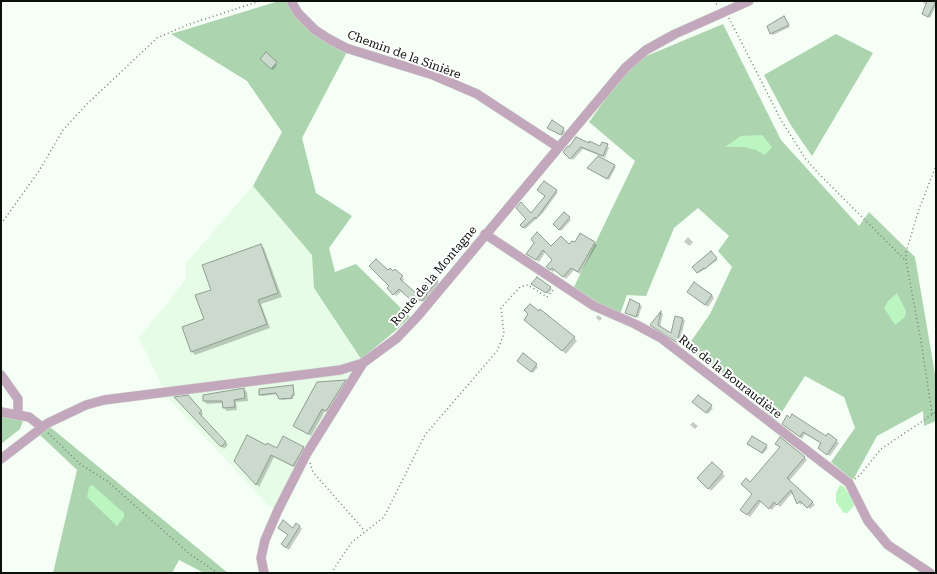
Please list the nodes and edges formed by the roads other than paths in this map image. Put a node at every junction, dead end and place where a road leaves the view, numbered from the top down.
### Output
1 (291, 1) edge
2 (749, 1) edge
3 (558, 147) junction
4 (485, 234) junction
5 (364, 363) junction
6 (1, 375) edge
7 (1, 412) edge
8 (18, 415) junction
9 (42, 427) junction
10 (1, 459) edge
11 (264, 573) edge
12 (930, 573) edge

1 - 3 street, Chemin de la Sinière
2 - 3 street, Route de la Montagne
3 - 4 street, Route de la Montagne
4 - 5 street, Route de la Montagne
4 - 12 street, Rue de la Bouraudière
5 - 9 street, Route de la Montagne
5 - 11 street
6 - 8 street
7 - 8 street
8 - 9 street
9 - 10 street, Route de la Montagne

